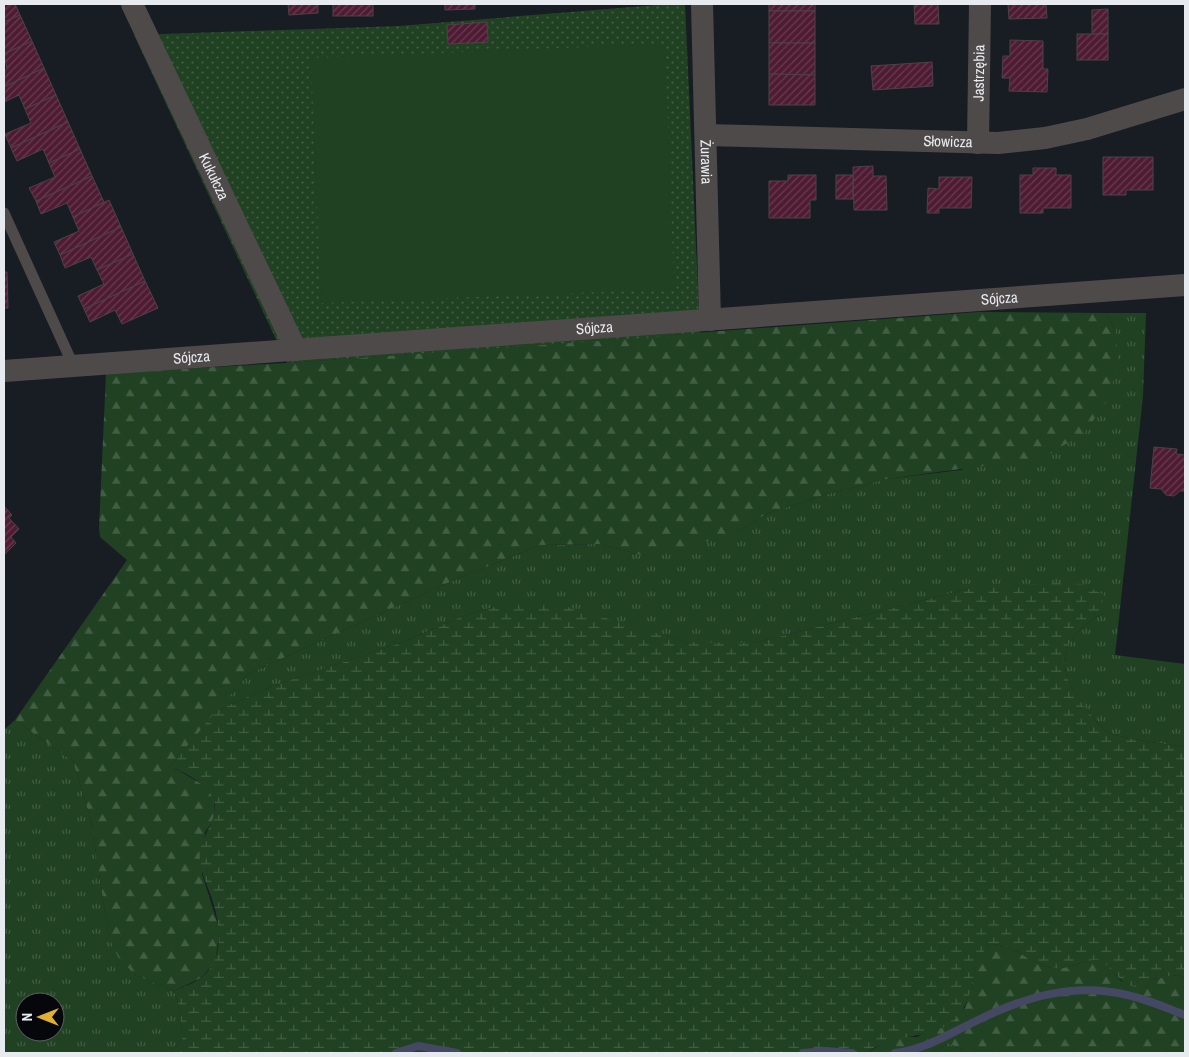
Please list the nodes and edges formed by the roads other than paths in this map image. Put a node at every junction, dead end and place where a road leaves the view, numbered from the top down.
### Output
1 (132, 4) edge
2 (702, 4) edge
3 (980, 4) edge
4 (1185, 99) edge
5 (706, 135) junction
6 (978, 143) junction
7 (4, 213) edge
8 (1185, 285) edge
9 (710, 320) junction
10 (296, 350) junction
11 (74, 367) junction
12 (8, 375) edge

1 - 10 street, Kukułcza
2 - 5 street, Żurawia
3 - 6 street, Jastrzębia
4 - 6 street, Słowicza
5 - 6 street, Słowicza
5 - 9 street, Żurawia
7 - 11 lane
8 - 9 street, Sójcza
9 - 10 street, Sójcza
10 - 11 street, Sójcza
11 - 12 street, Sójcza

